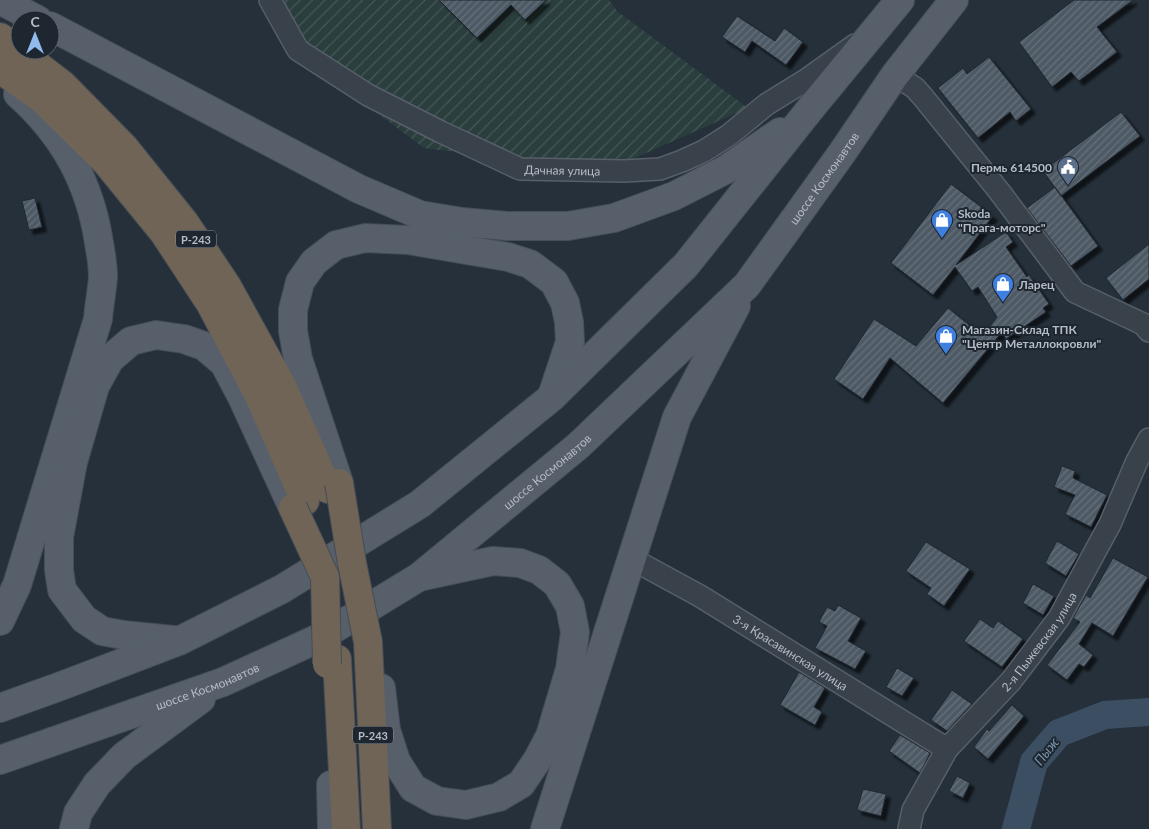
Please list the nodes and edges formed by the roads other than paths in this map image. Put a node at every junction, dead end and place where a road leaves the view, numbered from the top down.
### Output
1 (0, 0) edge
2 (270, 0) edge
3 (893, 0) edge
4 (900, 0) edge
5 (954, 0) edge
6 (19, 10) edge
7 (60, 31) edge
8 (874, 31) junction
9 (0, 36) edge
10 (0, 68) edge
11 (895, 75) junction
12 (0, 79) edge
13 (811, 108) junction
14 (747, 285) junction
15 (1149, 331) edge
16 (552, 397) junction
17 (1149, 439) edge
18 (316, 495) junction
19 (632, 560) junction
20 (419, 577) junction
21 (0, 621) edge
22 (373, 639) junction
23 (179, 641) junction
24 (332, 661) junction
25 (224, 682) junction
26 (0, 708) edge
27 (947, 749) junction
28 (0, 760) edge
29 (74, 829) edge
30 (332, 829) edge
31 (346, 829) edge
32 (377, 829) edge
33 (545, 829) edge
34 (909, 829) edge

1 - 6 main road
2 - 8 street, Дачная улица
3 - 8 street
4 - 8 main road
5 - 11 main road, шоссе Космонавтов
7 - 13 main road
8 - 13 main road
9 - 18 highway, Р-243
10 - 18 highway, Р-243
11 - 14 main road, шоссе Космонавтов
11 - 15 street
12 - 21 main road
13 - 16 main road
14 - 19 main road
14 - 20 main road, шоссе Космонавтов
16 - 18 main road
16 - 23 main road
17 - 27 street, 2-я Пыжевская улица
18 - 22 highway, Р-243, bridge
18 - 23 main road
18 - 24 highway, Р-243, bridge
19 - 27 street, 3-я Красавинская улица
19 - 33 main road
20 - 22 main road
20 - 25 main road, шоссе Космонавтов
22 - 32 highway, Р-243
23 - 26 main road
24 - 30 main road
24 - 31 highway, Р-243
25 - 28 main road, шоссе Космонавтов
25 - 29 main road
27 - 34 street, 2-я Пыжевская улица

